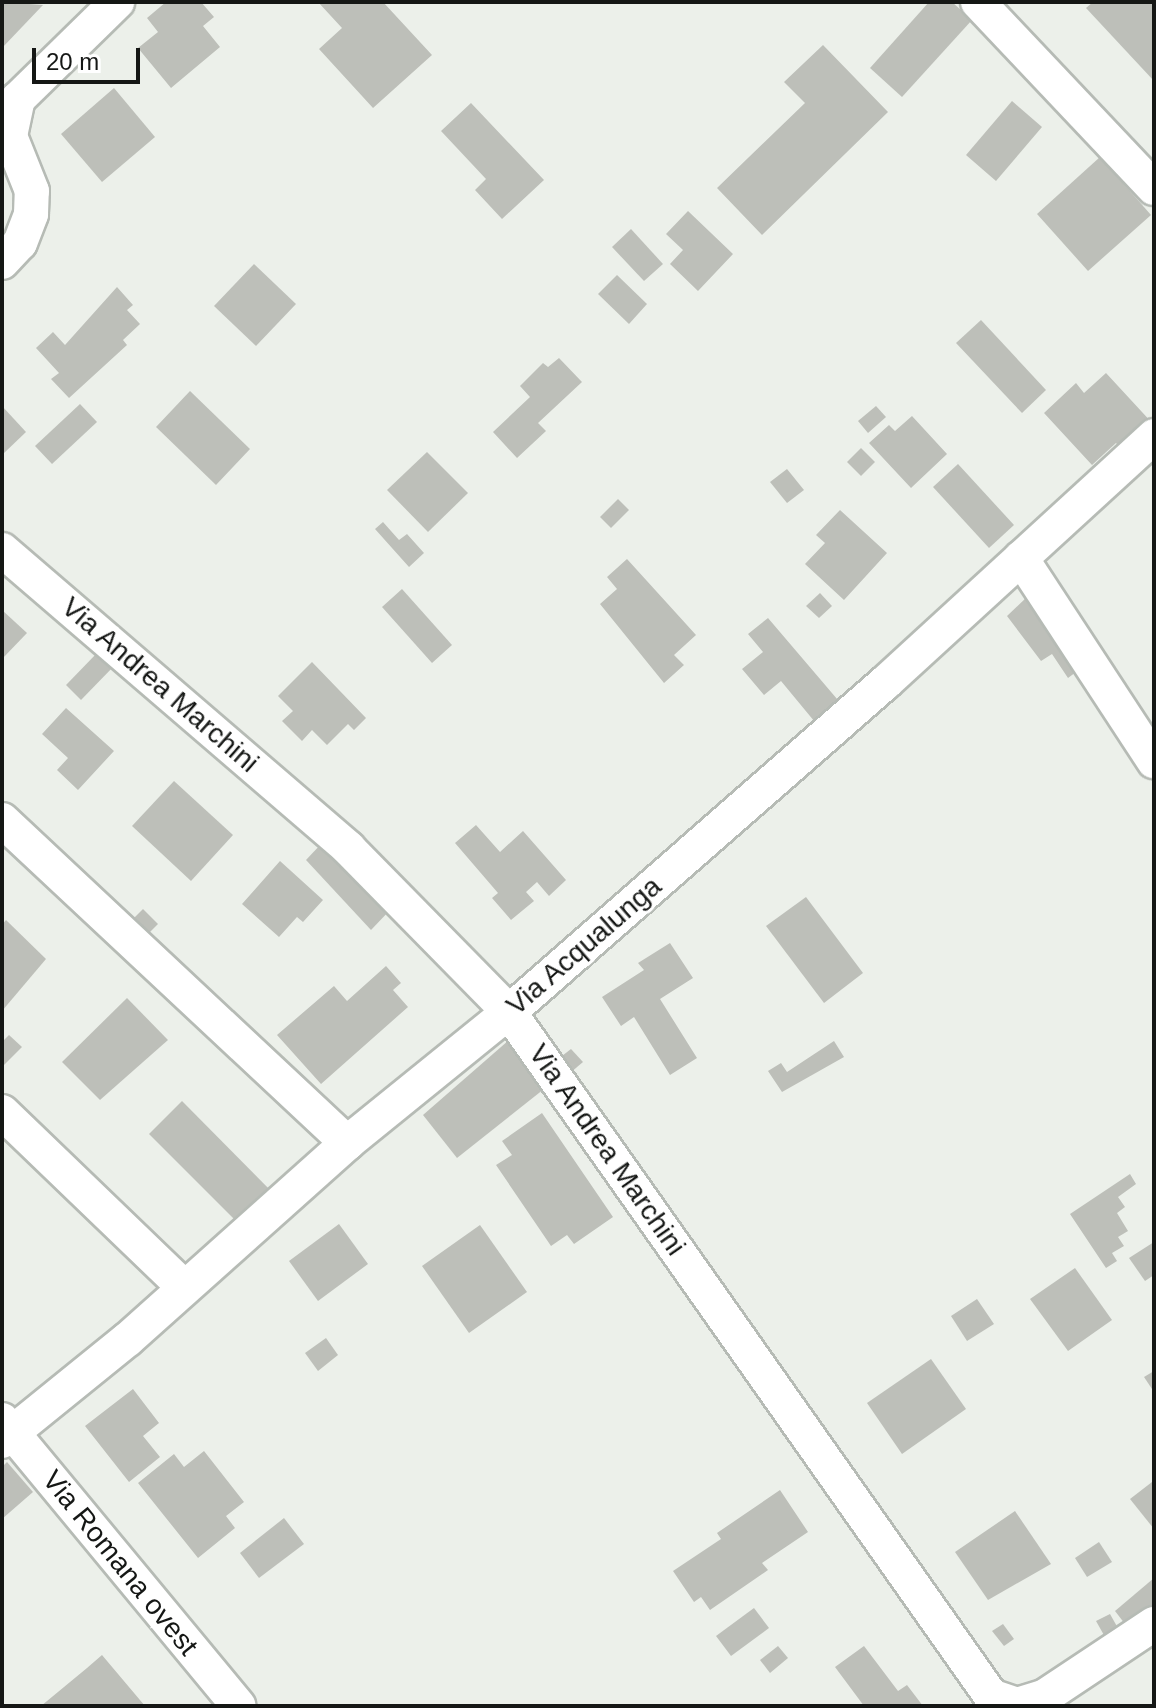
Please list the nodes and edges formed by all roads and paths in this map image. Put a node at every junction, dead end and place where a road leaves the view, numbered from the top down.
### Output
1 (117, 2) edge
2 (978, 2) edge
3 (1154, 188) edge
4 (2, 262) edge
5 (1154, 436) edge
6 (2, 550) edge
7 (1021, 558) junction
8 (1154, 761) edge
9 (2, 820) edge
10 (509, 1012) junction
11 (2, 1112) edge
12 (347, 1143) junction
13 (184, 1287) junction
14 (6, 1431) edge
15 (1154, 1624) edge
16 (239, 1706) edge

1 - 4 street
2 - 3 street
5 - 7 street, Via Acqualunga
6 - 10 street, Via Andrea Marchini
7 - 8 street
7 - 10 street, Via Acqualunga
9 - 12 street
10 - 12 street, Via Acqualunga
10 - 15 street, Via Andrea Marchini
11 - 13 street
12 - 13 street, Via Acqualunga
13 - 14 street, Via Acqualunga
14 - 16 street, Via Romana ovest

